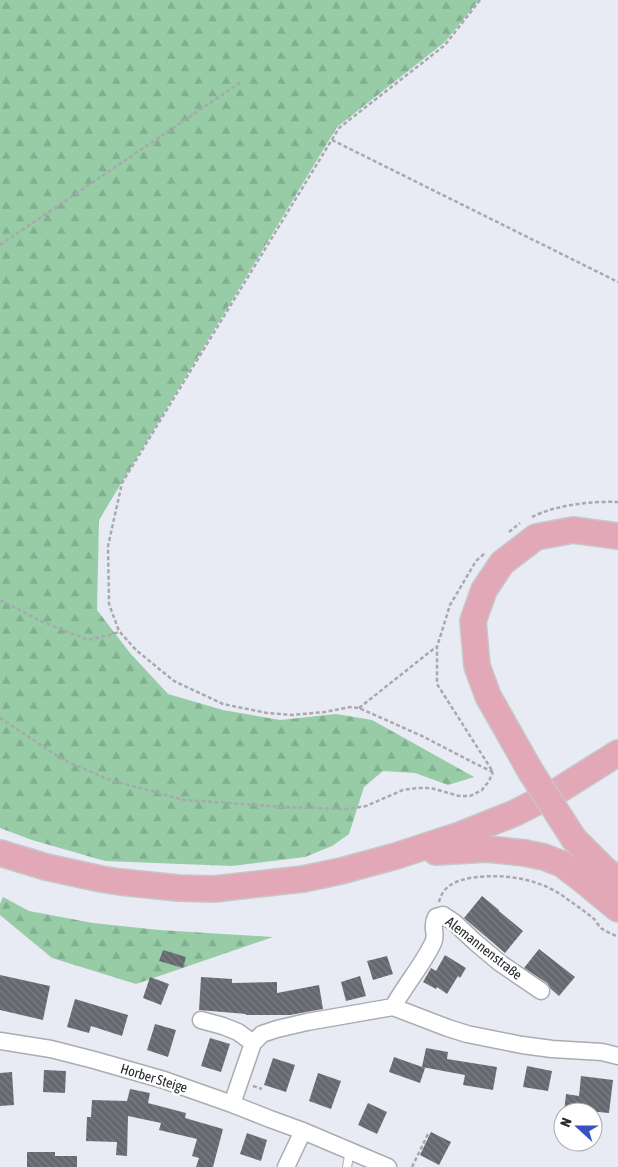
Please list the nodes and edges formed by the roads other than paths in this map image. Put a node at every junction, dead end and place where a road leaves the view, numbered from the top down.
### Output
1 (618, 536) edge
2 (618, 753) edge
3 (0, 853) edge
4 (396, 856) junction
5 (618, 881) edge
6 (618, 909) edge
7 (542, 992) dead end
8 (392, 1007) junction
9 (201, 1020) dead end
10 (0, 1041) edge
11 (254, 1043) junction
12 (618, 1056) edge
13 (232, 1104) junction
14 (303, 1131) junction
15 (350, 1150) junction
16 (286, 1167) edge
17 (346, 1167) edge
18 (388, 1167) edge

1 - 5 main road, bridge
2 - 4 main road
3 - 4 main road
4 - 6 main road
7 - 8 street, Alemannenstraße
8 - 11 street
8 - 12 street
9 - 11 street
10 - 13 street, Horber Steige
11 - 13 street
13 - 14 street, Horber Steige
14 - 15 street, Horber Steige
14 - 16 street
15 - 17 lane
15 - 18 street, Horber Steige

